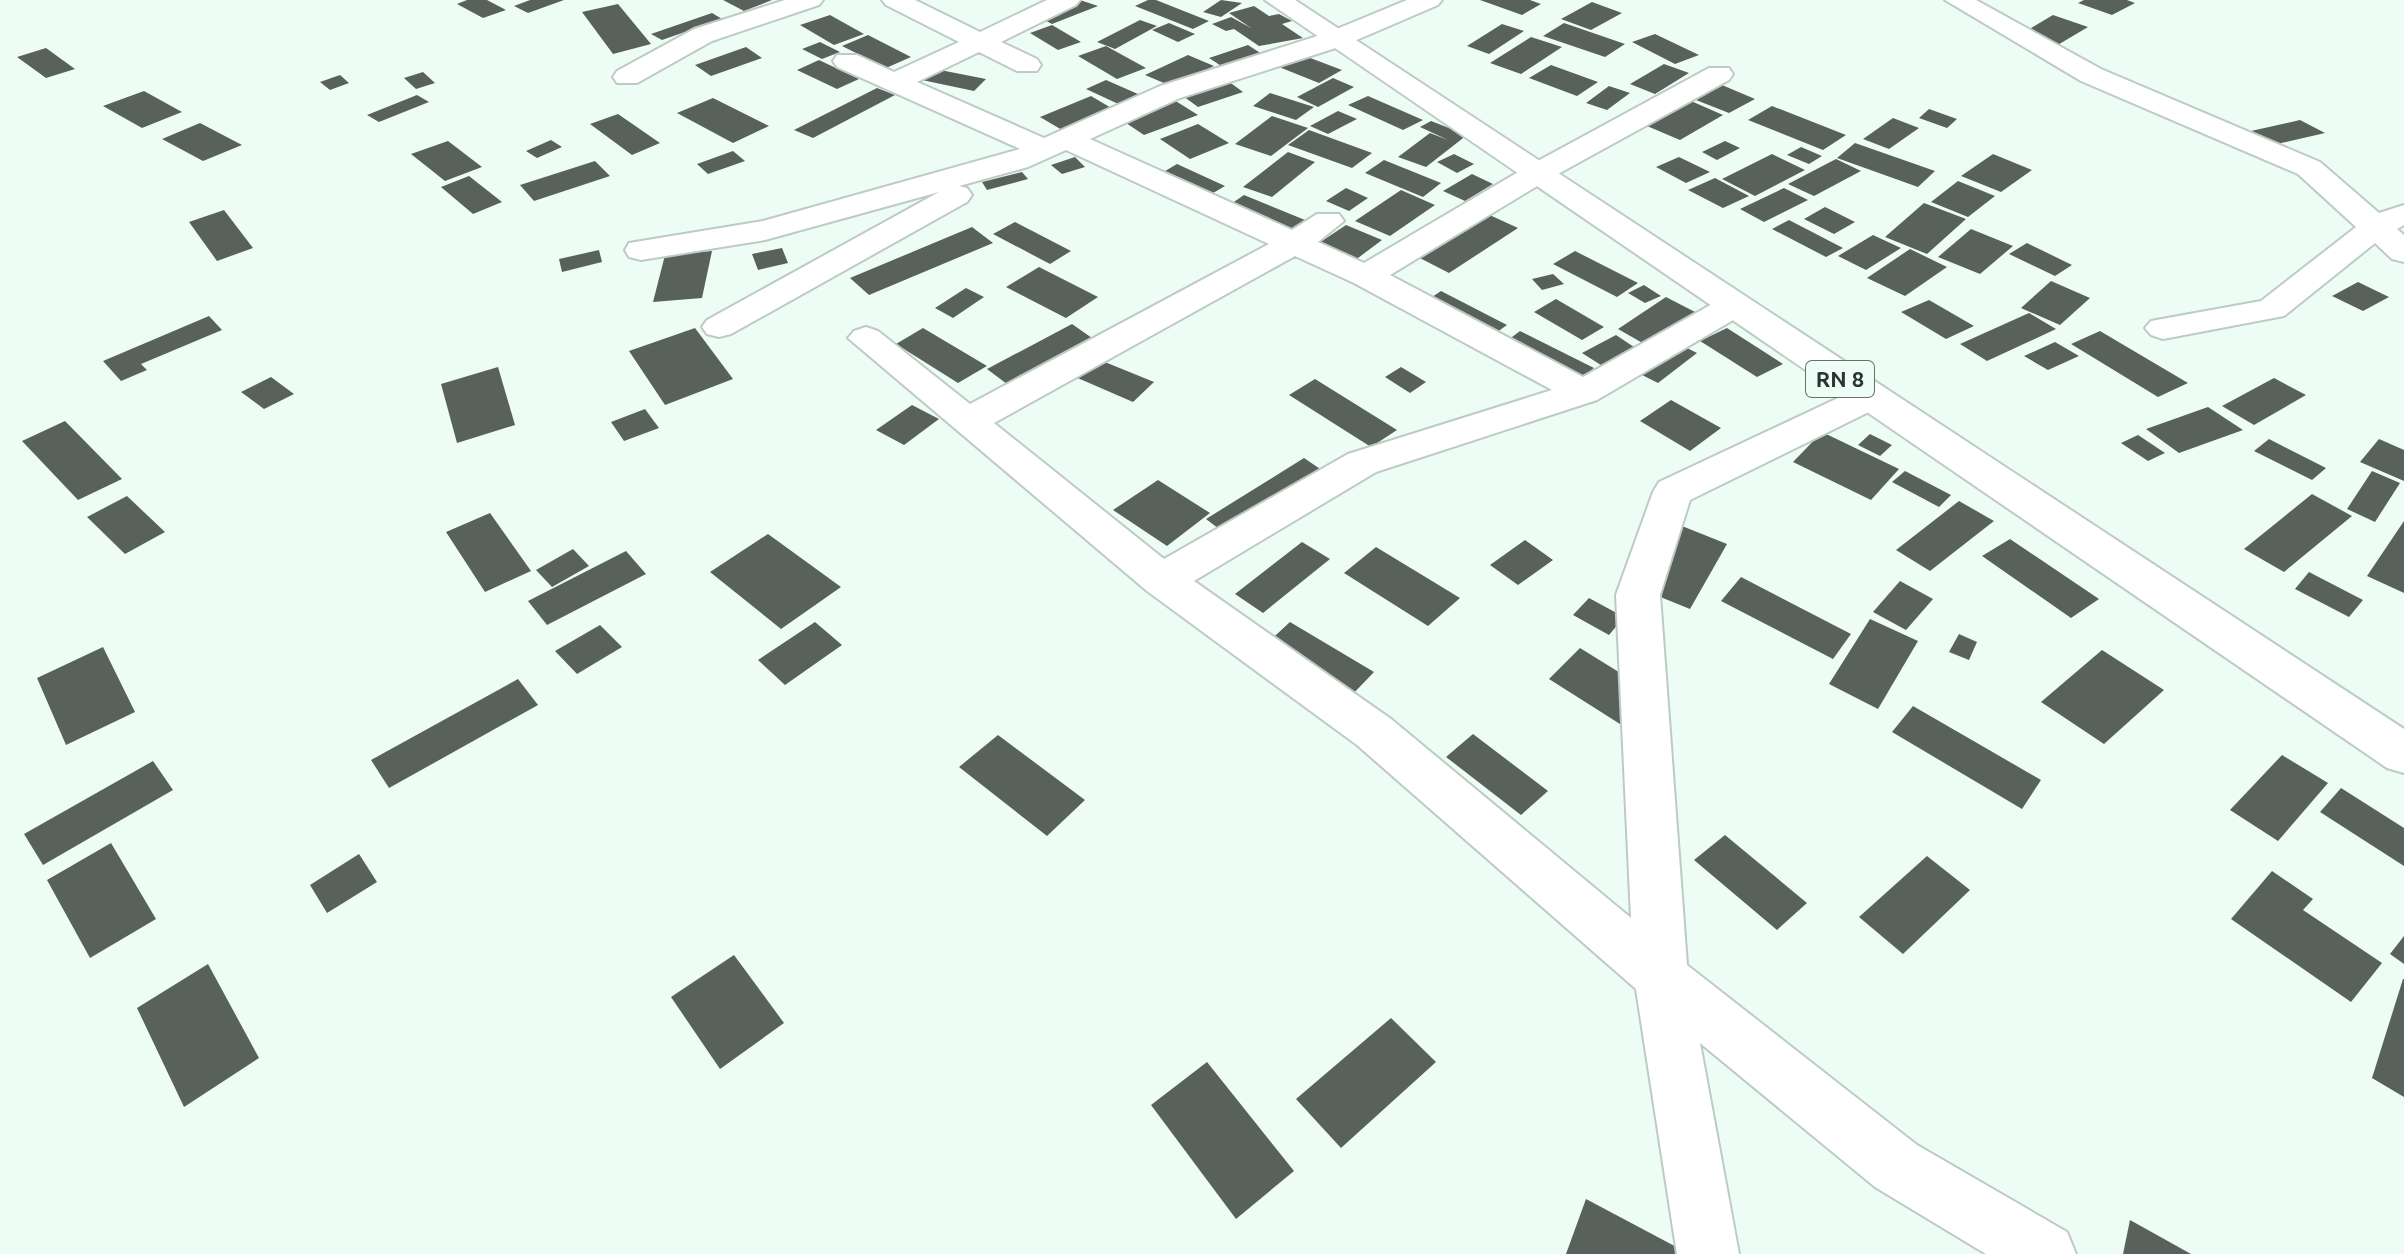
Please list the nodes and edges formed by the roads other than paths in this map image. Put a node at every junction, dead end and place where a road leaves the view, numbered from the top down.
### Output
1 (810, 0) edge
2 (895, 0) edge
3 (1067, 0) edge
4 (1278, 0) edge
5 (1429, 0) edge
6 (1958, 0) edge
7 (1336, 39) junction
8 (978, 43) junction
9 (847, 61) dead end
10 (1027, 65) dead end
11 (1719, 74) dead end
12 (627, 77) dead end
13 (895, 82) junction
14 (1043, 150) junction
15 (1536, 174) junction
16 (2390, 220) edge
17 (1328, 221) dead end
18 (1294, 243) junction
19 (641, 250) dead end
20 (2404, 252) edge
21 (1366, 276) junction
22 (1733, 306) junction
23 (719, 327) dead end
24 (2163, 328) dead end
25 (866, 338) dead end
26 (1584, 392) junction
27 (1868, 398) junction
28 (968, 421) junction
29 (1162, 580) junction
30 (2404, 754) edge
31 (1661, 977) junction
32 (1708, 1254) edge
33 (2045, 1254) edge

1 - 12 street
2 - 8 street
3 - 8 street
4 - 7 street, RN 8
5 - 7 street
6 - 16 street
7 - 14 street
7 - 15 street, RN 8
8 - 10 street
8 - 13 street
9 - 13 street
11 - 15 street
13 - 14 street
14 - 18 street
14 - 19 street
14 - 23 street
15 - 21 street
15 - 22 street, RN 8
16 - 20 street
16 - 24 street
17 - 18 street
18 - 21 street
18 - 28 street
21 - 26 street
22 - 26 street
22 - 27 street, RN 8
25 - 28 street
26 - 29 street
27 - 30 street, RN 8
27 - 31 street
28 - 29 street
29 - 31 street
31 - 32 street
31 - 33 street

